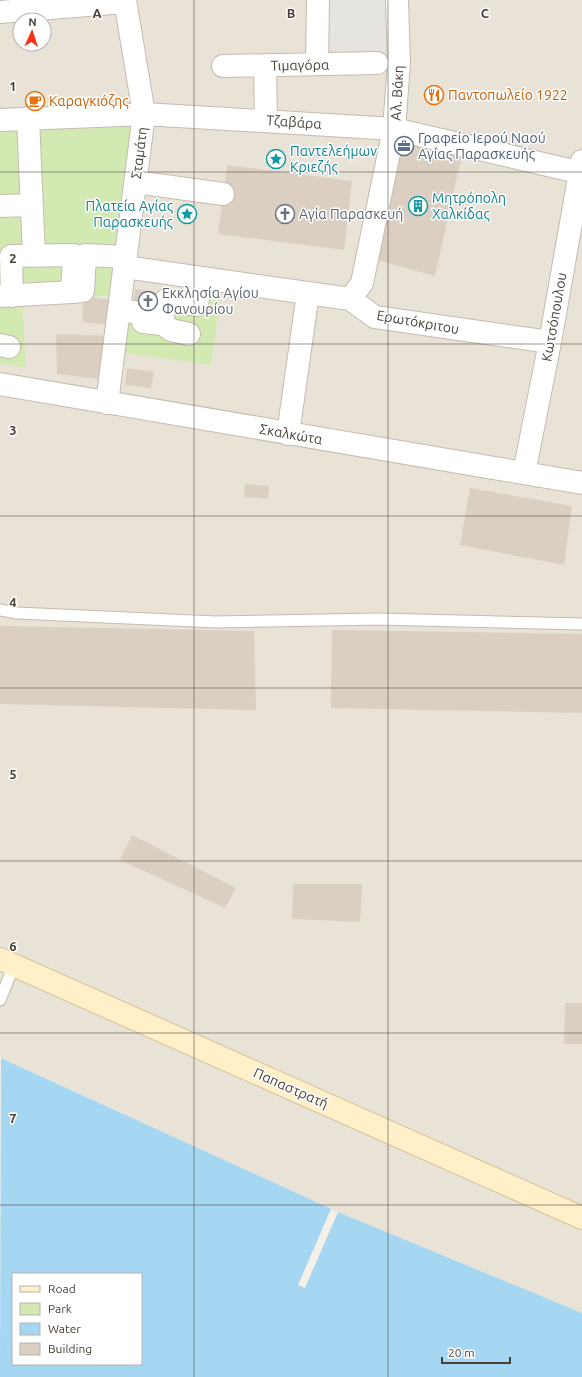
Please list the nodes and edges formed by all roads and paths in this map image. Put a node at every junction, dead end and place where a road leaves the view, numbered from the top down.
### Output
1 (318, 0) edge
2 (398, 0) edge
3 (125, 1) edge
4 (0, 12) edge
5 (377, 63) dead end
6 (317, 64) junction
7 (265, 65) junction
8 (223, 66) dead end
9 (144, 114) junction
10 (28, 118) junction
11 (0, 120) edge
12 (266, 120) junction
13 (394, 129) junction
14 (581, 169) edge
15 (135, 182) junction
16 (223, 194) dead end
17 (32, 204) junction
18 (0, 206) edge
19 (34, 256) junction
20 (125, 262) junction
21 (201, 278) junction
22 (72, 292) junction
23 (308, 293) junction
24 (6, 296) edge
25 (350, 299) junction
26 (196, 305) junction
27 (119, 314) junction
28 (550, 342) junction
29 (0, 384) edge
30 (107, 403) junction
31 (288, 434) junction
32 (524, 473) junction
33 (582, 483) edge
34 (0, 610) edge
35 (582, 624) edge
36 (7, 962) edge
37 (0, 1000) edge
38 (582, 1218) edge

1 - 6 street
2 - 13 street, Αλ. Βάκη
3 - 4 street
3 - 9 street, Σταμάτη
5 - 6 street, Τιμαγόρα
6 - 7 street, Τιμαγόρα
7 - 8 street, Τιμαγόρα
7 - 12 street
9 - 10 street, Τζαβάρα
9 - 12 street, Τζαβάρα
9 - 15 street, Σταμάτη
10 - 11 street, Τζαβάρα
10 - 17 street
12 - 13 street, Τζαβάρα
13 - 14 street, Τζαβάρα
13 - 25 street, Αλ. Βάκη
14 - 28 street, Κωτσόπουλου
15 - 16 street
15 - 20 street, Σταμάτη
17 - 18 street
17 - 19 street
19 - 22 street
19 - 24 street
20 - 21 street, Ερωτόκριτου
20 - 22 street, Ερωτόκριτου
20 - 27 street, Σταμάτη
21 - 23 street, Ερωτόκριτου
21 - 26 street
22 - 24 street
23 - 25 street, Ερωτόκριτου
23 - 31 street
25 - 28 street, Ερωτόκριτου
26 - 27 street
26 - 27 street
27 - 30 street, Σταμάτη
28 - 32 street, Κωτσόπουλου
29 - 30 street, Σκαλκώτα
30 - 31 street, Σκαλκώτα
31 - 32 street, Σκαλκώτα
32 - 33 street, Σκαλκώτα
34 - 35 lane
36 - 37 lane
36 - 38 street, Παπαστρατή

